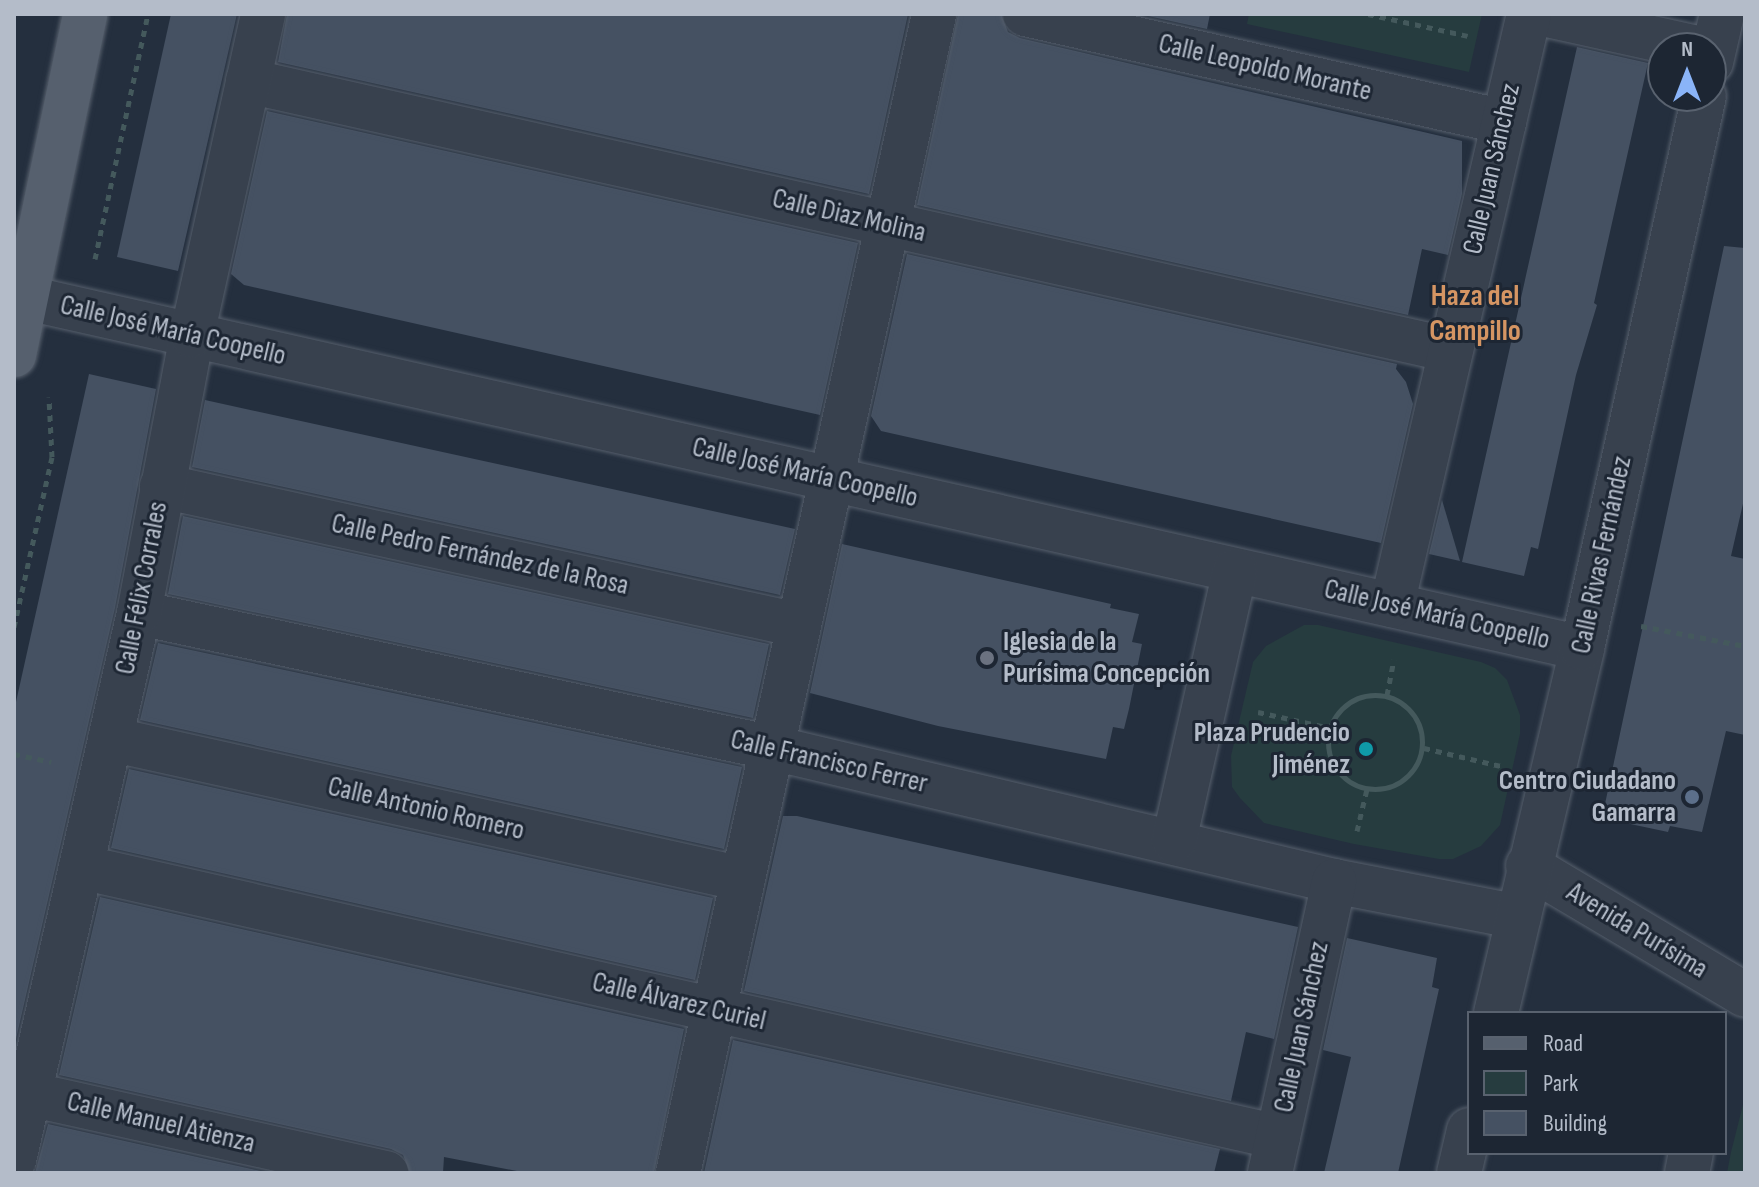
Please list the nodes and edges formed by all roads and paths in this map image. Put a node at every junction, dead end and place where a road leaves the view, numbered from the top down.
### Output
1 (85, 14) edge
2 (263, 14) edge
3 (934, 14) edge
4 (1025, 14) edge
5 (1368, 14) edge
6 (1529, 14) edge
7 (1543, 14) edge
8 (1647, 34) edge
9 (1476, 38) dead end
10 (248, 81) junction
11 (1700, 112) edge
12 (1504, 122) junction
13 (887, 224) junction
14 (21, 296) edge
15 (192, 335) junction
16 (1450, 350) junction
17 (14, 355) edge
18 (832, 478) junction
19 (162, 486) junction
20 (1235, 571) junction
21 (1392, 605) junction
22 (139, 613) junction
23 (798, 625) junction
24 (1585, 632) junction
25 (1745, 646) edge
26 (1256, 711) dead end
27 (1330, 728) junction
28 (110, 739) junction
29 (773, 748) junction
30 (1424, 748) junction
31 (1514, 769) dead end
32 (1367, 789) junction
33 (1174, 841) junction
34 (1344, 863) junction
35 (1528, 866) junction
36 (81, 867) junction
37 (743, 879) junction
38 (1519, 917) junction
39 (1735, 991) edge
40 (714, 1009) junction
41 (1496, 1011) edge
42 (29, 1094) junction
43 (1467, 1139) edge
44 (1274, 1155) edge
45 (14, 1160) edge
46 (386, 1173) edge
47 (678, 1173) edge
48 (1459, 1173) edge

1 - 14 main road
2 - 10 street, Calle Félix Corrales
3 - 13 street
4 - 12 street, Calle Leopoldo Morante
5 - 9 path
6 - 12 street, Calle Juan Sánchez
7 - 8 street
10 - 13 street, Calle Diaz Molina
10 - 15 street, Calle Félix Corrales
11 - 24 street, Calle Rivas Fernández
12 - 16 street, Calle Juan Sánchez
13 - 16 street, Calle Diaz Molina
13 - 18 street
14 - 15 street, Calle José María Coopello
14 - 17 main road
15 - 18 street, Calle José María Coopello
15 - 19 street, Calle Félix Corrales
16 - 21 street, Calle Juan Sánchez
18 - 20 street, Calle José María Coopello
18 - 23 street
19 - 22 street, Calle Félix Corrales
19 - 23 street, Calle Pedro Fernández de la Rosa
20 - 21 street, Calle José María Coopello
20 - 33 street
21 - 24 street, Calle José María Coopello
22 - 28 street, Calle Félix Corrales
22 - 29 street, Calle Francisco Ferrer
23 - 29 street
24 - 25 path
24 - 35 street, Calle Rivas Fernández
26 - 27 path
27 - 30 path
27 - 32 path
28 - 36 street, Calle Félix Corrales
28 - 37 street, Calle Antonio Romero
29 - 33 street, Calle Francisco Ferrer
29 - 37 street
30 - 31 path
30 - 32 path
32 - 34 path
33 - 34 street, Calle Francisco Ferrer
34 - 38 street, Calle Francisco Ferrer
34 - 44 street, Calle Juan Sánchez
35 - 38 street, Calle Rivas Fernández
35 - 39 street, Avenida Purísima
36 - 40 street, Calle Álvarez Curiel
36 - 42 street, Calle Félix Corrales
37 - 40 street
38 - 41 street, Calle Rivas Fernández
40 - 44 street, Calle Álvarez Curiel
40 - 47 street
42 - 45 street, Calle Félix Corrales
42 - 46 street, Calle Manuel Atienza
43 - 48 street

